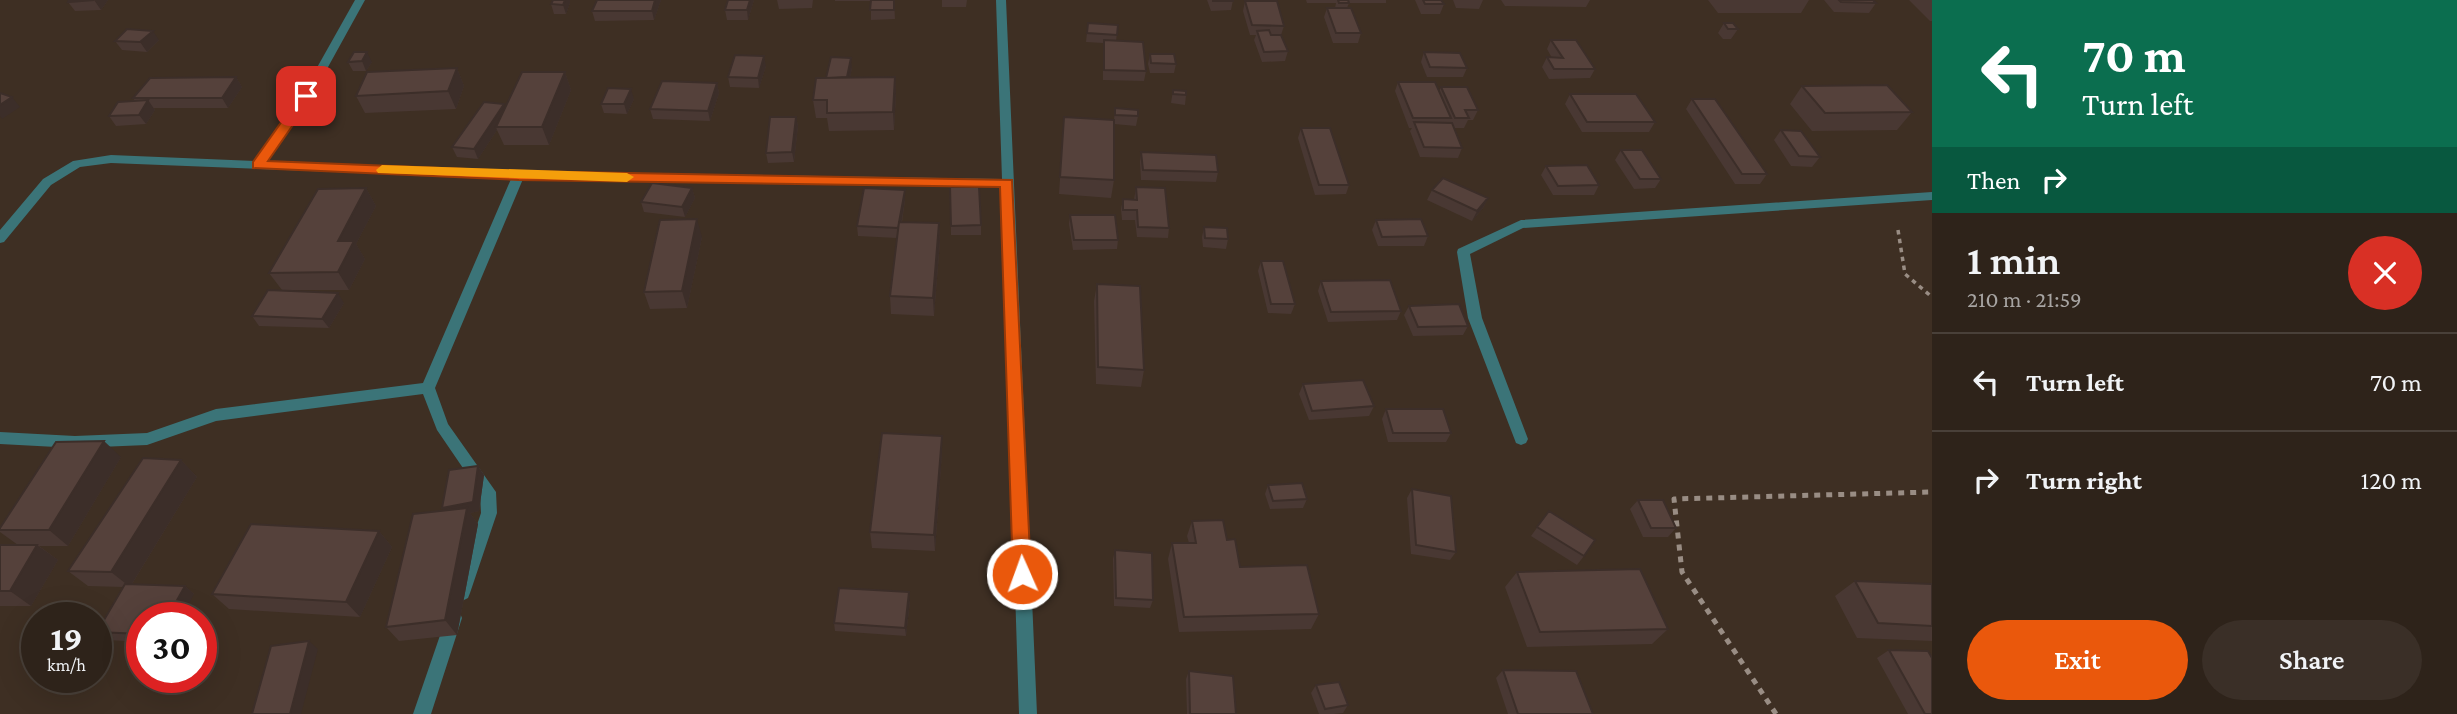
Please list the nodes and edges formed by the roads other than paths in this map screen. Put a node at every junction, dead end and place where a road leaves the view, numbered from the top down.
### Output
1 (360, 0) edge
2 (1002, 0) edge
3 (258, 165) junction
4 (519, 175) junction
5 (1007, 183) junction
6 (1932, 196) edge
7 (0, 239) edge
8 (428, 388) junction
9 (0, 438) edge
10 (1521, 439) dead end
11 (422, 714) edge
12 (1028, 714) edge

1 - 3 street
2 - 5 street
3 - 4 street
3 - 7 street
4 - 5 street
4 - 8 street
5 - 12 street
6 - 10 street
8 - 9 street
8 - 11 street

